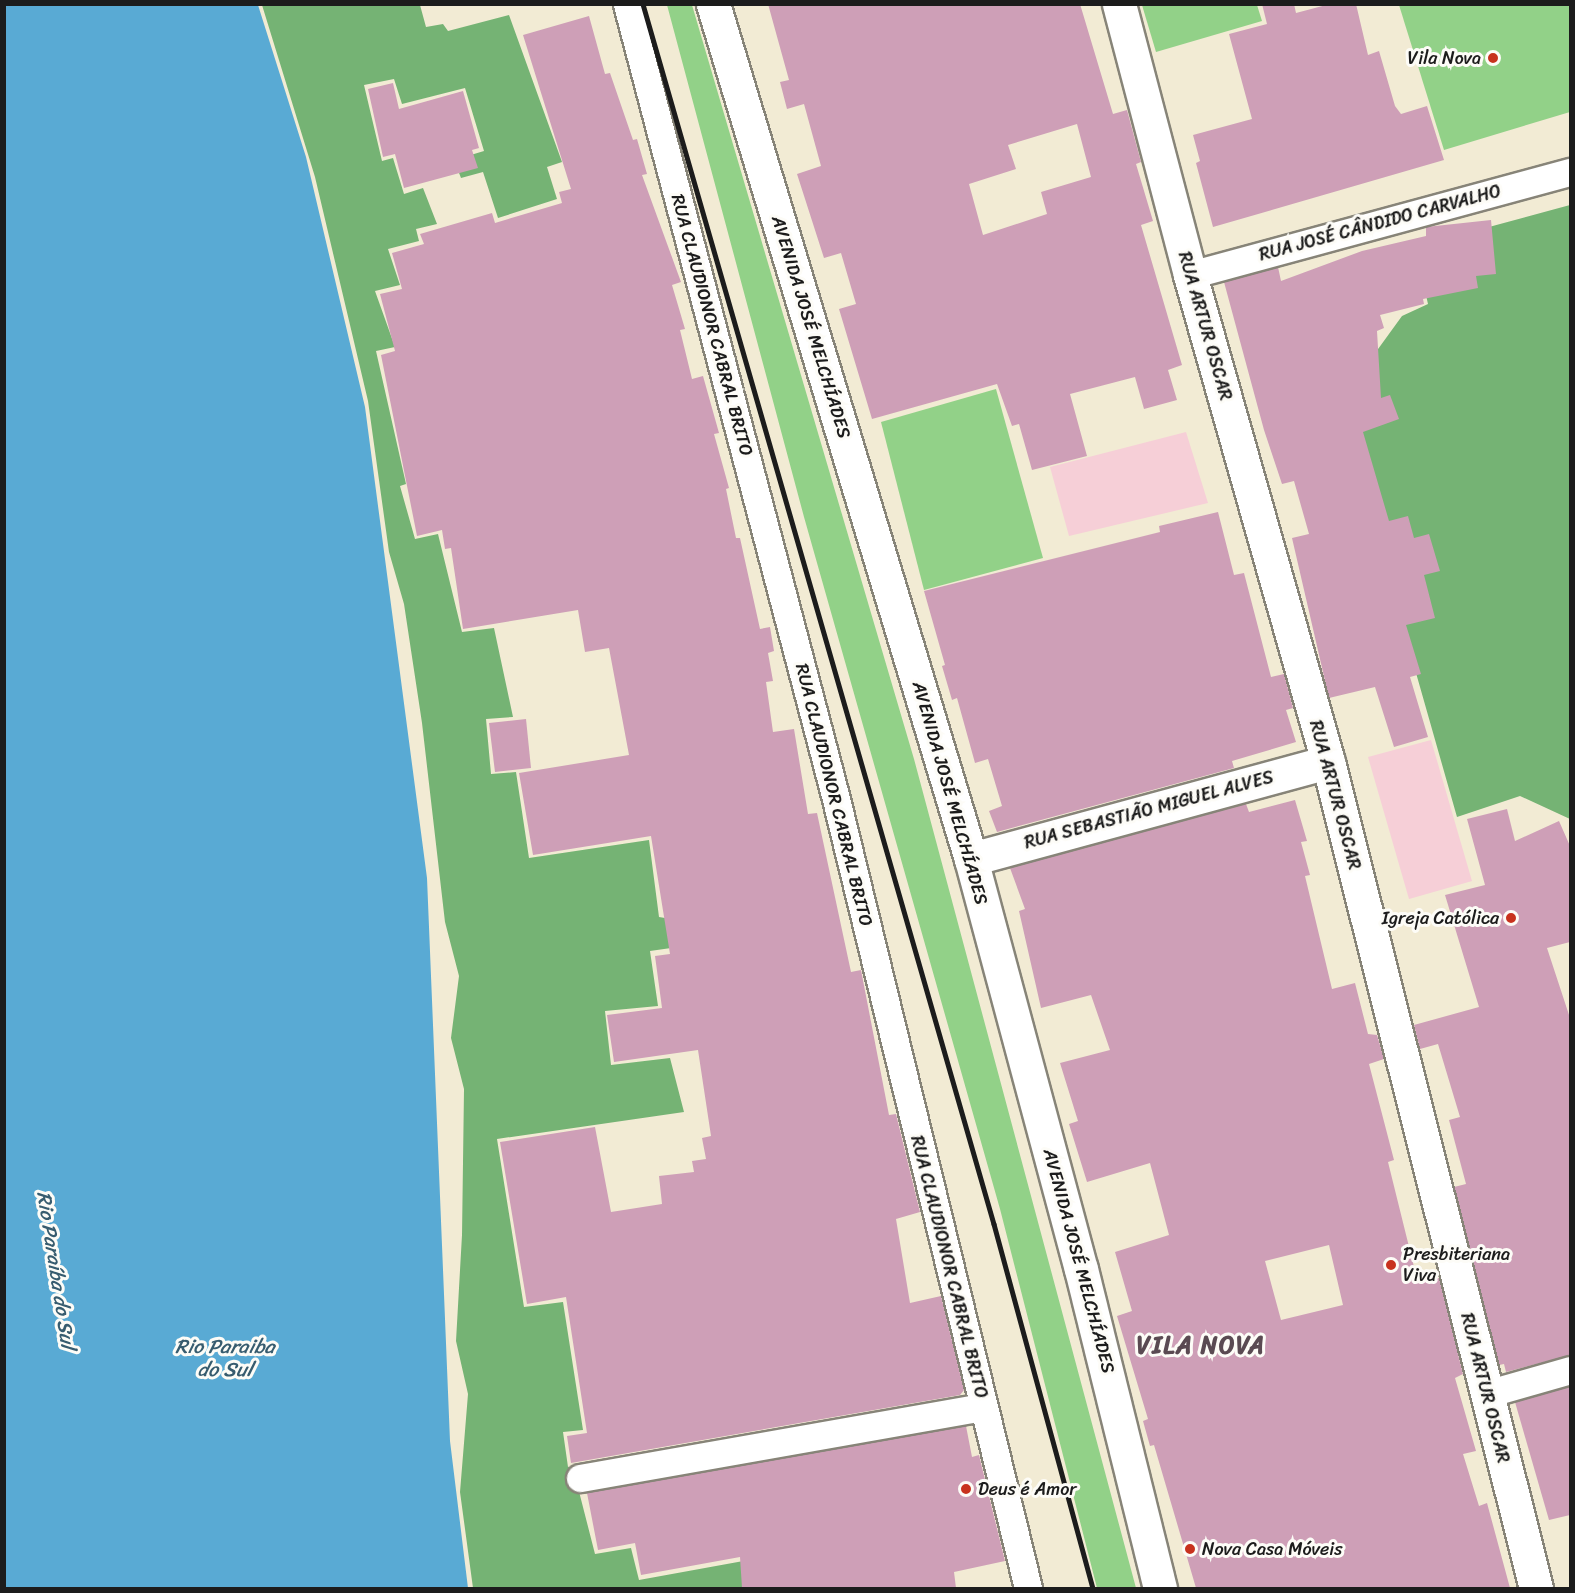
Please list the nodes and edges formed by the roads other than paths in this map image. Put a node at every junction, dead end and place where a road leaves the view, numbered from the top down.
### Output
1 (627, 4) edge
2 (713, 4) edge
3 (1119, 4) edge
4 (1570, 172) edge
5 (1190, 275) junction
6 (1328, 762) junction
7 (971, 859) junction
8 (1570, 1370) edge
9 (1486, 1394) junction
10 (983, 1407) junction
11 (580, 1478) dead end
12 (1028, 1588) edge
13 (1160, 1588) edge
14 (1536, 1588) edge

1 - 10 street, RUA CLAUDIONOR CABRAL BRITO
2 - 7 street, AVENIDA JOSÉ MELCHÍADES
3 - 5 street, RUA ARTUR OSCAR
4 - 5 street, RUA JOSÉ CÂNDIDO CARVALHO
5 - 6 street, RUA ARTUR OSCAR
6 - 7 street, RUA SEBASTIÃO MIGUEL ALVES
6 - 9 street, RUA ARTUR OSCAR
7 - 13 street, AVENIDA JOSÉ MELCHÍADES
8 - 9 street
9 - 14 street, RUA ARTUR OSCAR
10 - 11 street
10 - 12 street, RUA CLAUDIONOR CABRAL BRITO

